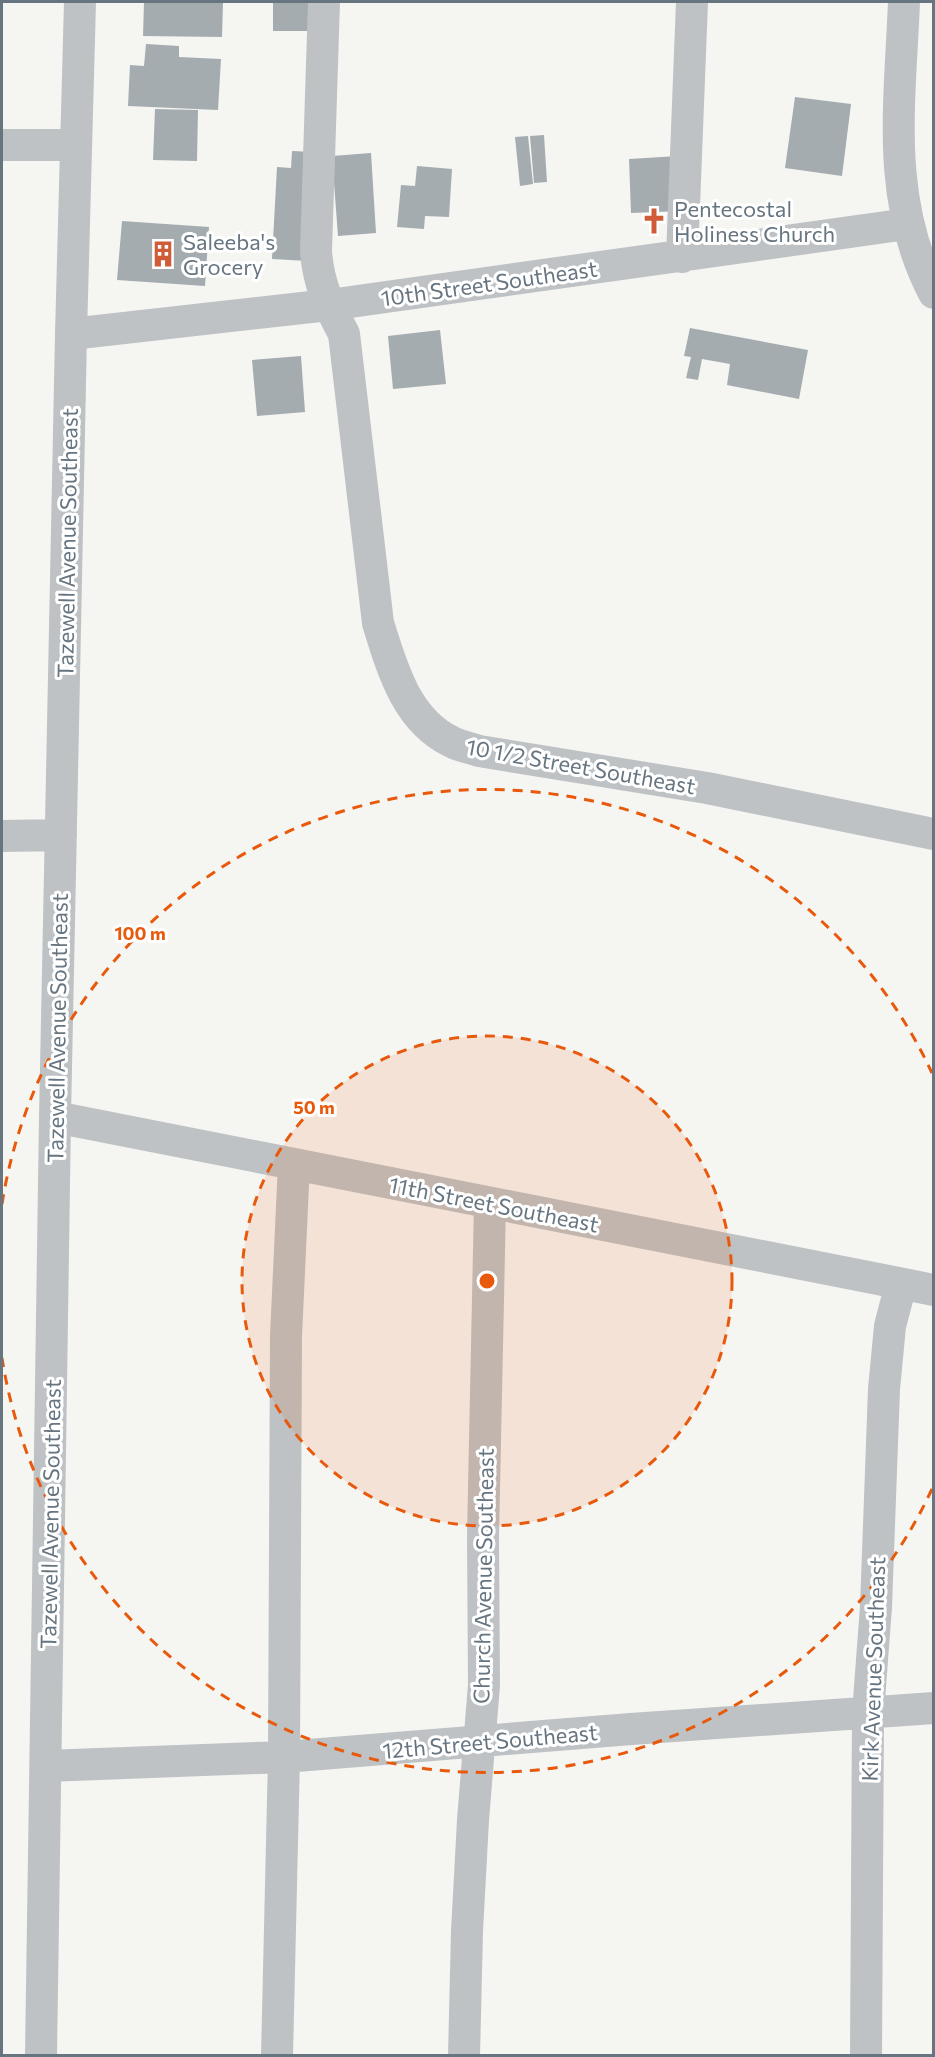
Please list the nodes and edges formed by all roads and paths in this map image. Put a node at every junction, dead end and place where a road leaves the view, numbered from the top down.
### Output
1 (80, 2) edge
2 (324, 2) edge
3 (692, 2) edge
4 (904, 2) edge
5 (2, 145) edge
6 (76, 145) junction
7 (907, 224) junction
8 (682, 257) junction
9 (933, 293) edge
10 (329, 305) junction
11 (71, 334) junction
12 (933, 834) edge
13 (61, 835) junction
14 (2, 836) edge
15 (55, 1117) junction
16 (294, 1164) junction
17 (490, 1203) junction
18 (901, 1284) junction
19 (933, 1290) edge
20 (933, 1708) edge
21 (868, 1713) junction
22 (480, 1742) junction
23 (284, 1757) junction
24 (46, 1766) junction
25 (41, 2055) edge
26 (278, 2055) edge
27 (464, 2055) edge
28 (866, 2055) edge

1 - 6 street, Tazewell Avenue Southeast
2 - 10 street
3 - 8 street
4 - 7 street
5 - 6 street
6 - 11 street, Tazewell Avenue Southeast
7 - 8 street, 10th Street Southeast
7 - 9 street
8 - 10 street, 10th Street Southeast
10 - 11 street, 10th Street Southeast
10 - 12 street, 10 1/2 Street Southeast
11 - 13 street, Tazewell Avenue Southeast
13 - 14 street
13 - 15 street, Tazewell Avenue Southeast
15 - 16 street, 11th Street Southeast
15 - 24 street, Tazewell Avenue Southeast
16 - 17 street, 11th Street Southeast
16 - 23 street
17 - 18 street, 11th Street Southeast
17 - 22 street, Church Avenue Southeast
18 - 19 street, 11th Street Southeast
18 - 21 street, Kirk Avenue Southeast
20 - 21 street, 12th Street Southeast
21 - 22 street, 12th Street Southeast
21 - 28 street, Kirk Avenue Southeast
22 - 23 street, 12th Street Southeast
22 - 27 street, Church Avenue Southeast
23 - 24 street, 12th Street Southeast
23 - 26 street
24 - 25 street, Tazewell Avenue Southeast

